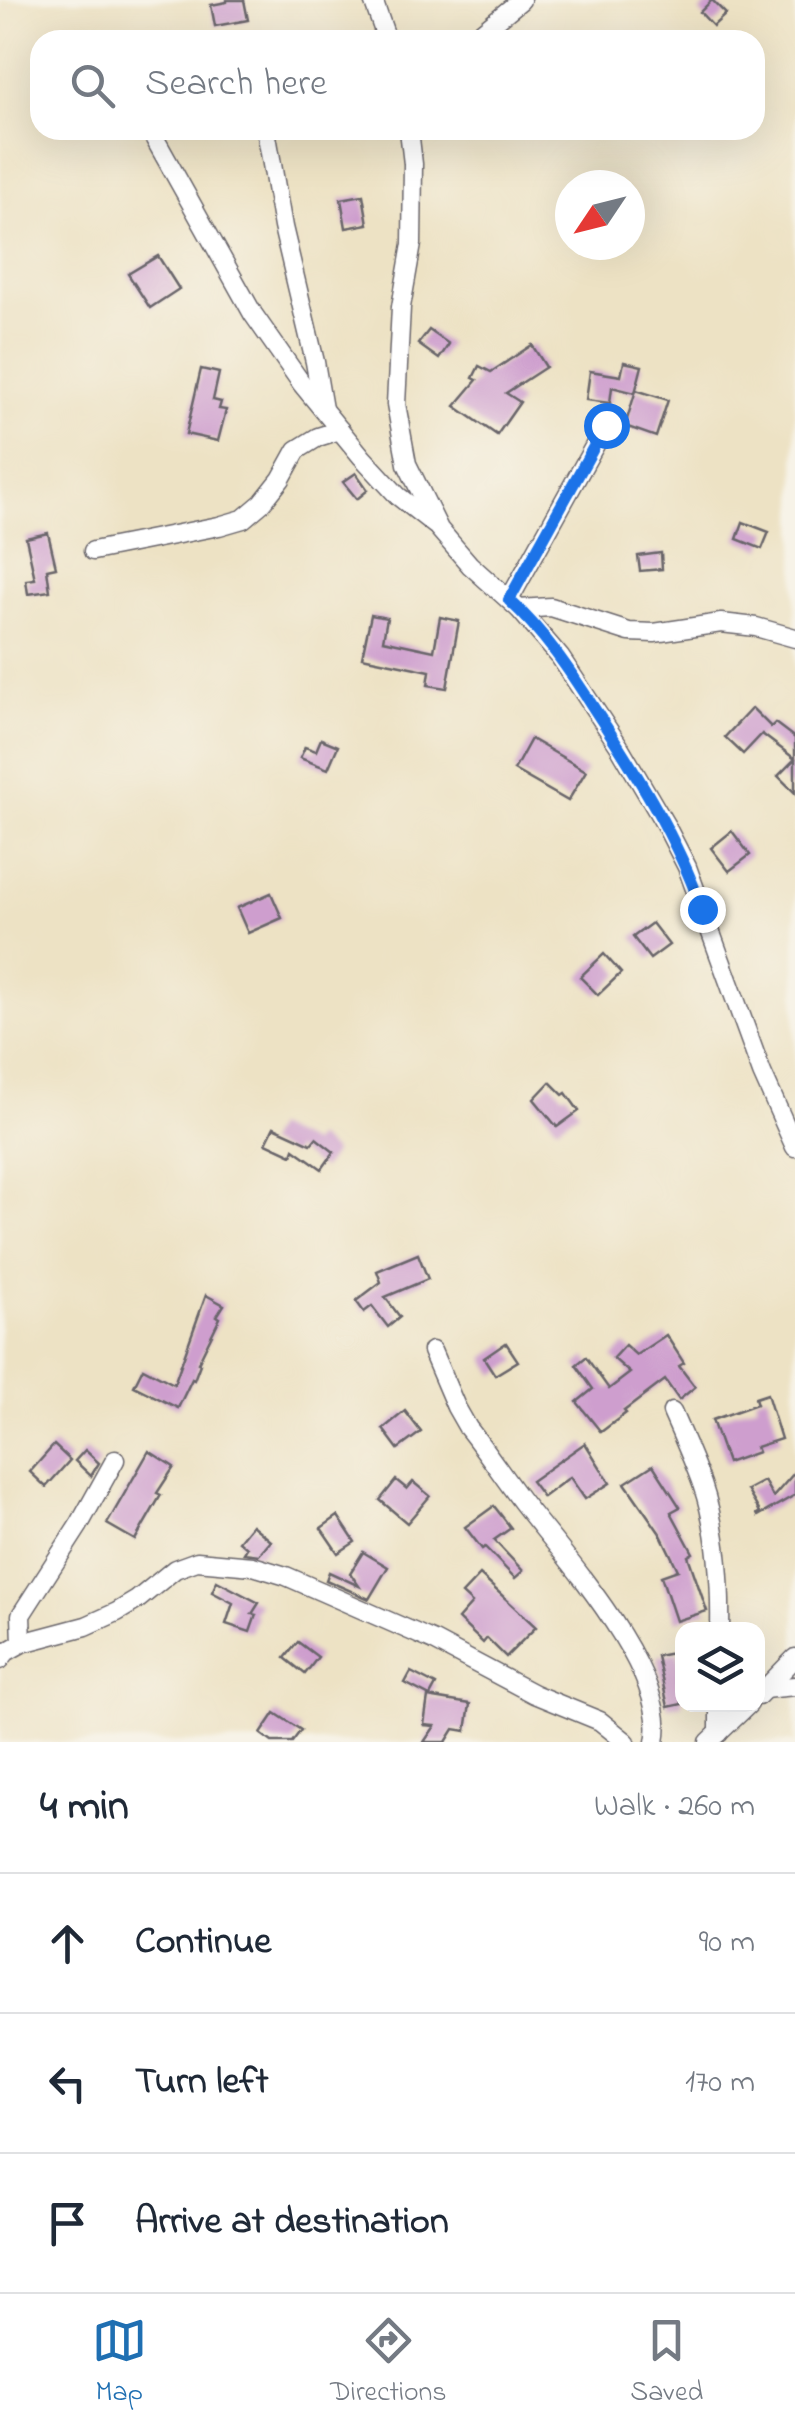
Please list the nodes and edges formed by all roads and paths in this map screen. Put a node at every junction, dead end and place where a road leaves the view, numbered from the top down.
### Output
1 (373, 0) edge
2 (521, 0) edge
3 (384, 30) edge
4 (484, 30) edge
5 (156, 140) edge
6 (268, 140) edge
7 (410, 140) edge
8 (323, 409) junction
9 (606, 425) dead end
10 (340, 430) junction
11 (439, 529) junction
12 (93, 551) dead end
13 (514, 605) junction
14 (795, 638) edge
15 (795, 1148) edge
16 (432, 1351) dead end
17 (672, 1412) dead end
18 (115, 1460) dead end
19 (720, 1622) edge
20 (22, 1642) junction
21 (795, 1658) edge
22 (0, 1660) edge
23 (795, 1686) edge
24 (765, 1689) edge
25 (765, 1692) edge
26 (718, 1712) edge
27 (741, 1712) edge
28 (714, 1737) edge
29 (626, 1742) edge
30 (654, 1742) edge

1 - 3 street
2 - 4 street
5 - 8 street
6 - 8 street
7 - 11 street
8 - 10 street
9 - 13 street
10 - 11 street
10 - 12 street
11 - 13 street
13 - 14 street
13 - 15 street
16 - 30 street
17 - 19 street
18 - 20 street
20 - 22 street
20 - 29 street
21 - 24 street
23 - 25 street
26 - 28 street
27 - 28 street

